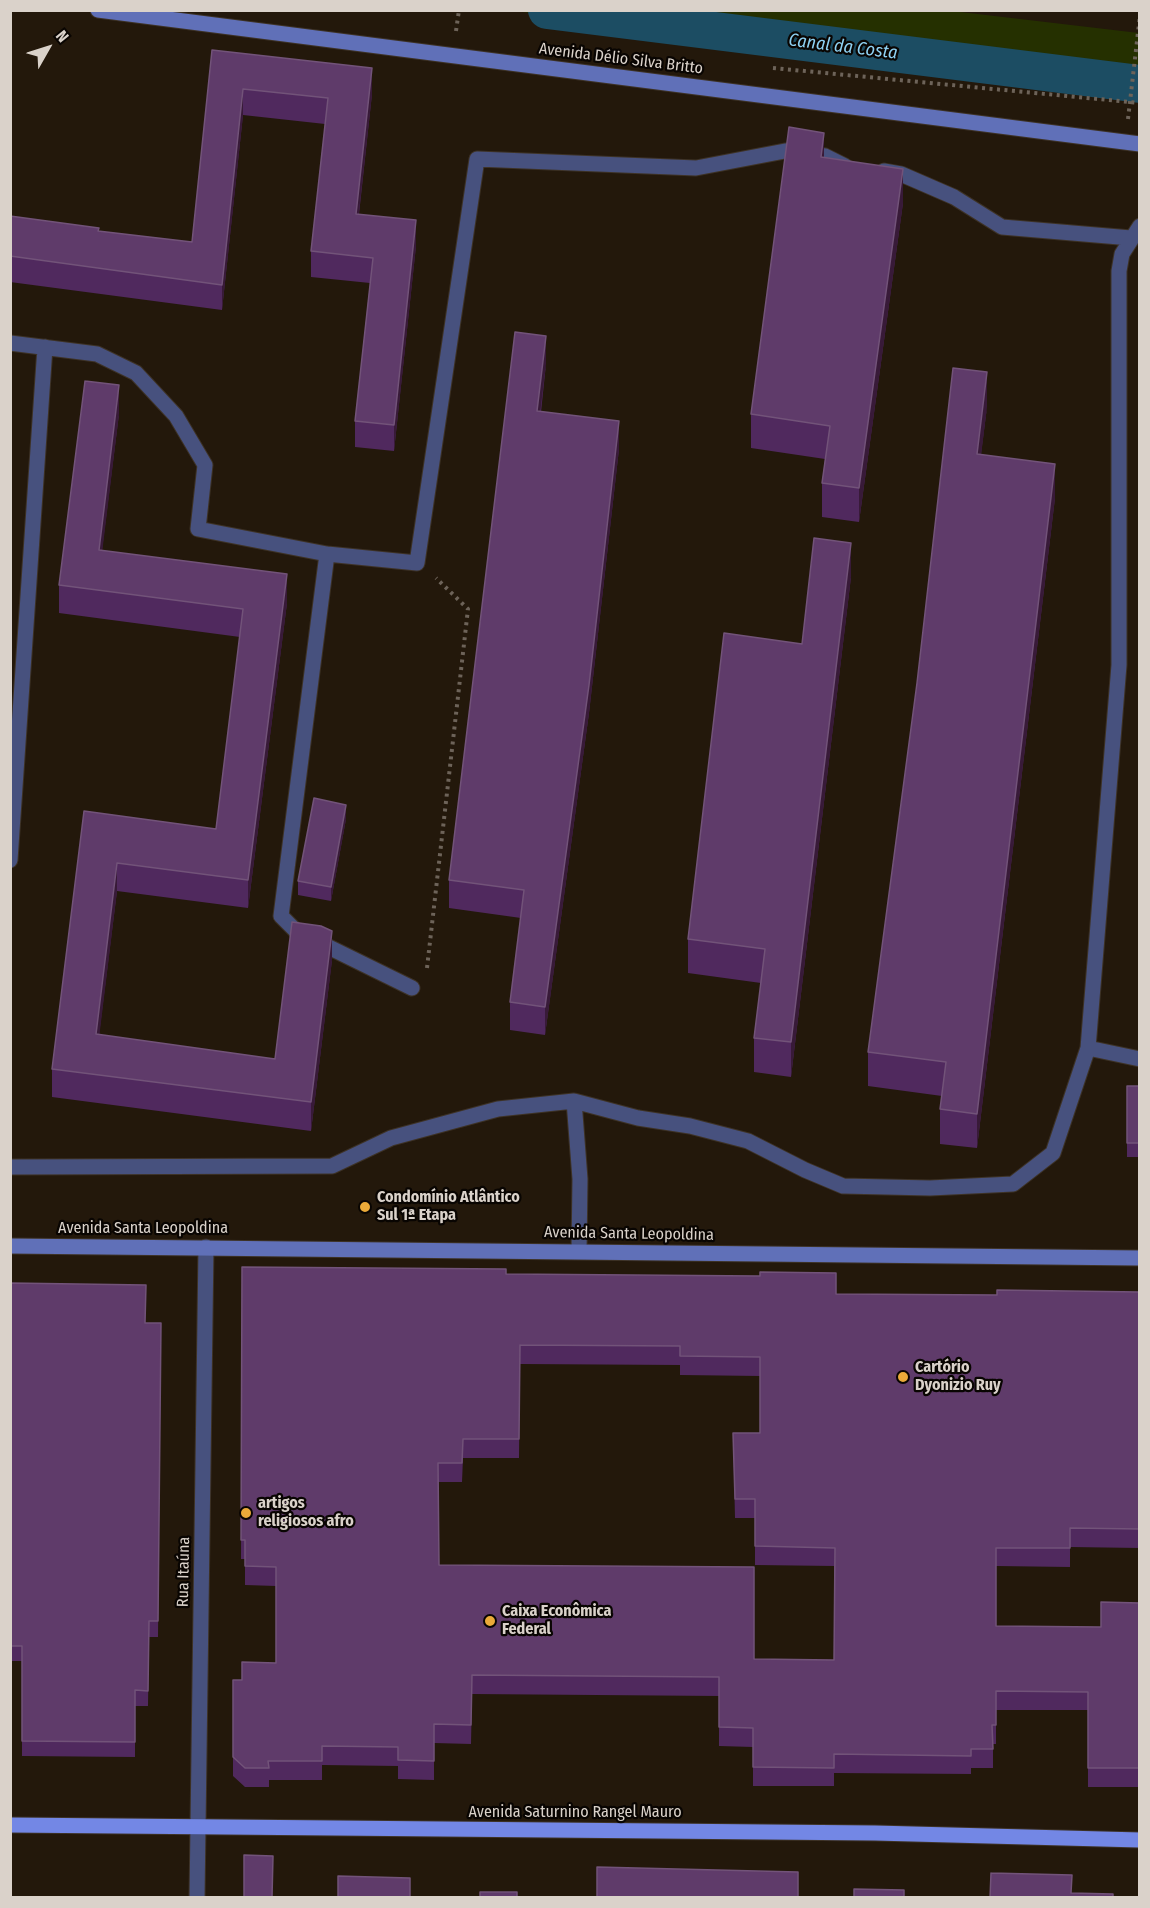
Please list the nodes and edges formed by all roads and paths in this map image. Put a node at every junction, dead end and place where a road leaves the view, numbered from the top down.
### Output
1 (98, 10) edge
2 (1140, 15) edge
3 (1132, 95) dead end
4 (1140, 144) edge
5 (1135, 232) edge
6 (10, 343) edge
7 (45, 347) junction
8 (327, 554) junction
9 (417, 563) junction
10 (10, 860) edge
11 (426, 975) dead end
12 (412, 988) dead end
13 (1088, 1048) junction
14 (1140, 1059) edge
15 (574, 1101) junction
16 (10, 1167) edge
17 (10, 1246) edge
18 (206, 1247) junction
19 (579, 1251) junction
20 (1140, 1258) edge
21 (10, 1825) edge
22 (198, 1828) junction
23 (1140, 1840) edge
24 (197, 1898) edge

1 - 4 street, Avenida Délio Silva Britto
2 - 3 path
5 - 9 street
5 - 13 street
6 - 7 street
7 - 8 street
7 - 10 street
8 - 9 street
8 - 12 street
9 - 11 path
13 - 14 street
13 - 15 street
15 - 16 street
15 - 19 street
17 - 18 street, Avenida Santa Leopoldina
18 - 19 street, Avenida Santa Leopoldina
18 - 22 street, Rua Itaúna
19 - 20 street, Avenida Santa Leopoldina
21 - 22 main road, Avenida Saturnino Rangel Mauro
22 - 23 main road, Avenida Saturnino Rangel Mauro
22 - 24 street, Rua Itaúna

